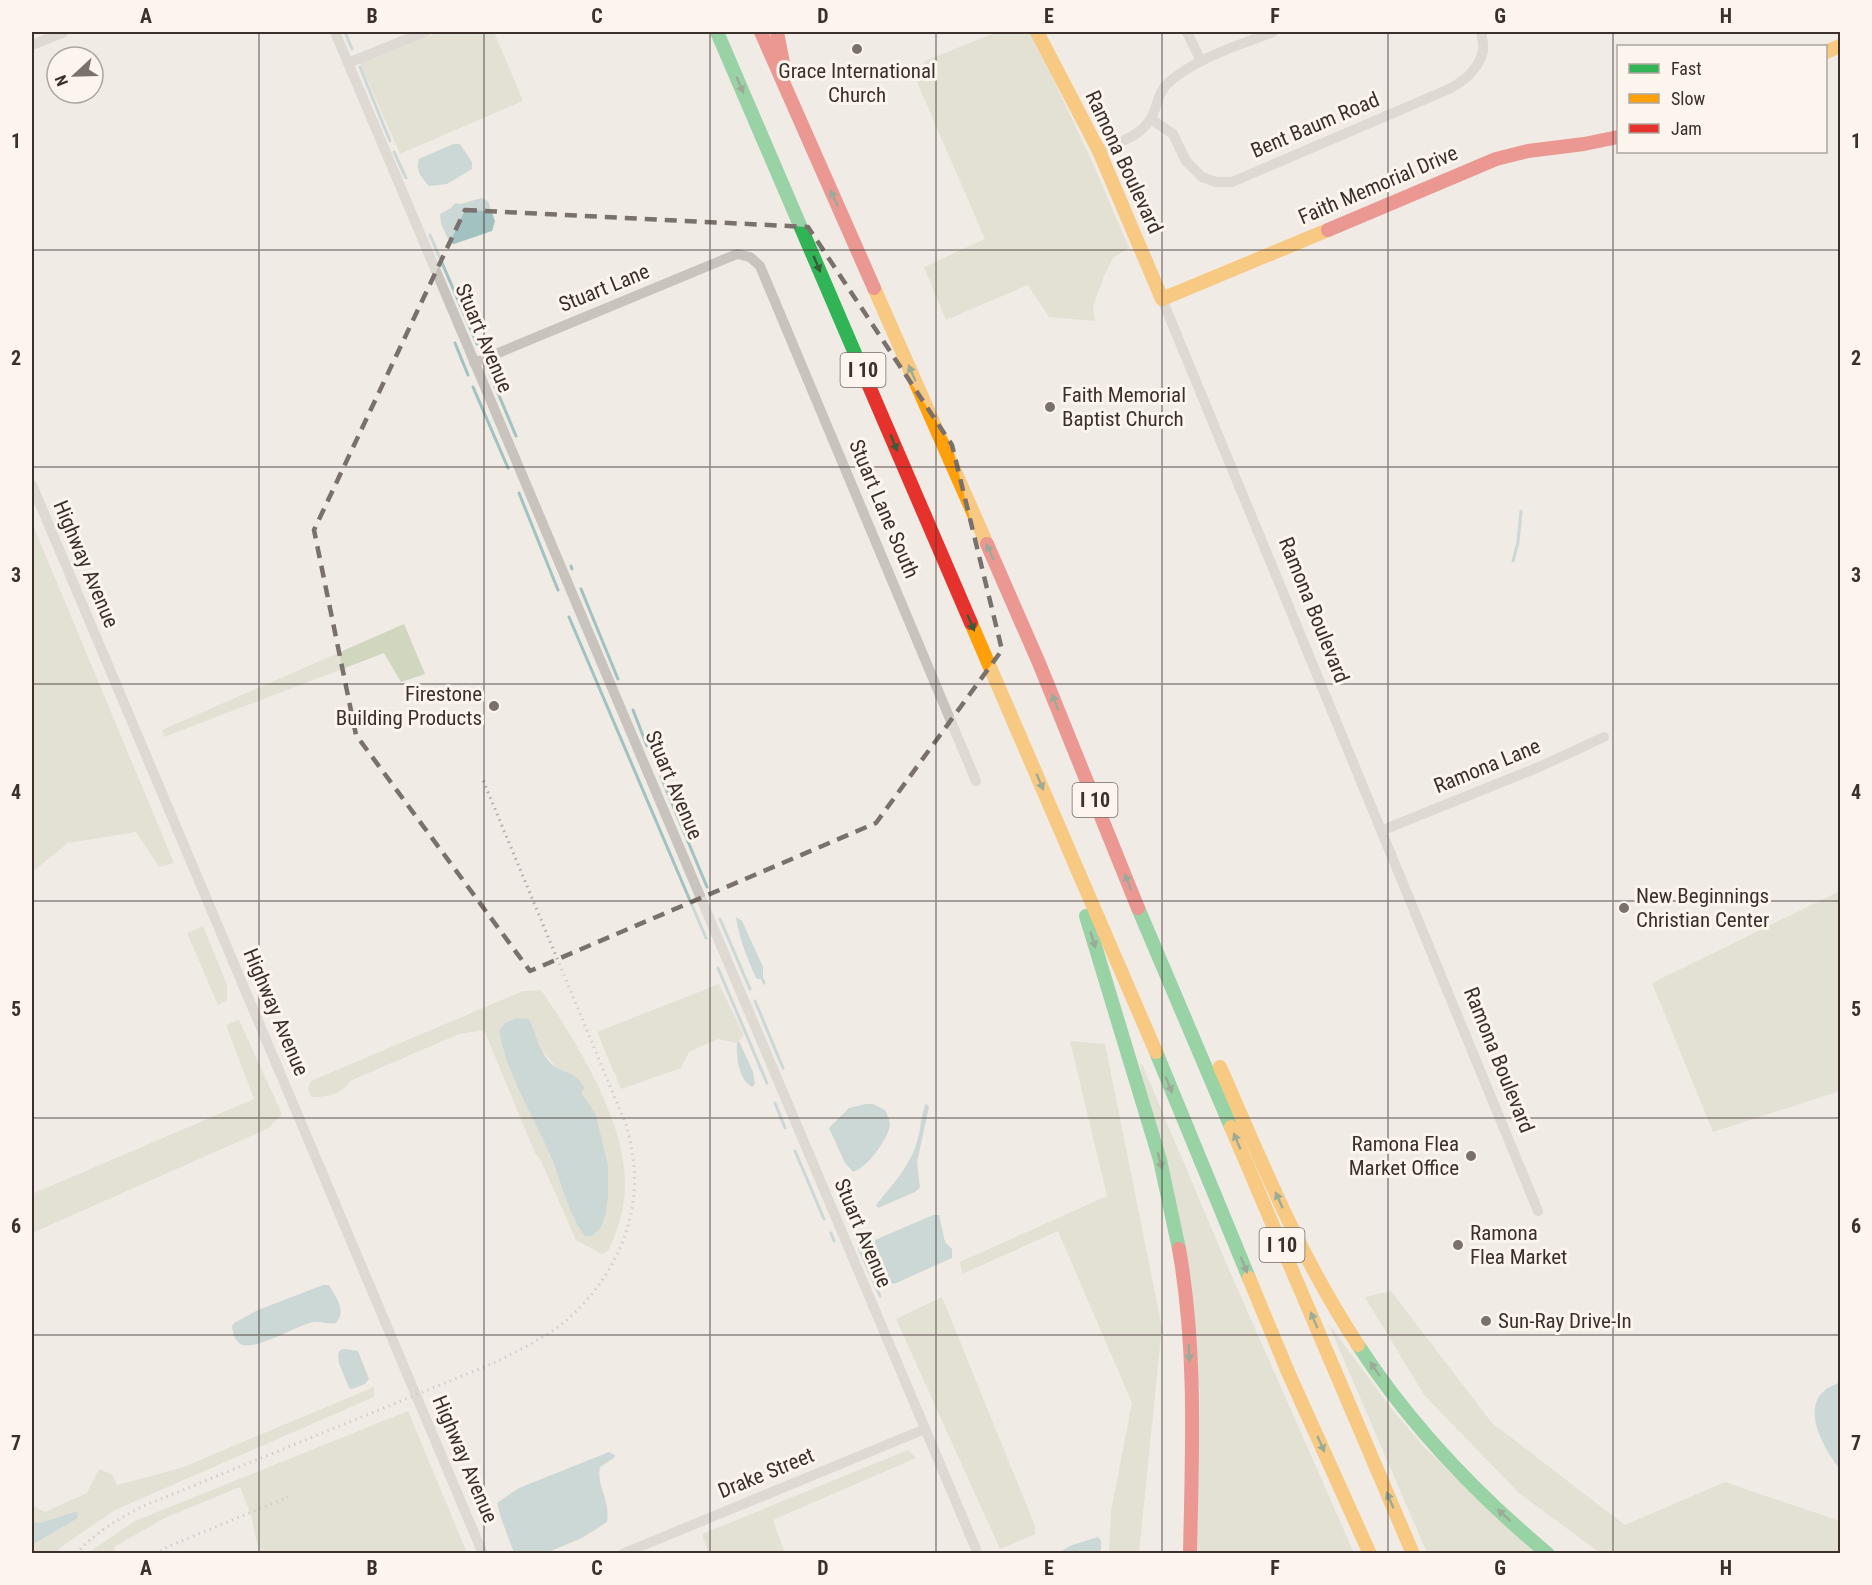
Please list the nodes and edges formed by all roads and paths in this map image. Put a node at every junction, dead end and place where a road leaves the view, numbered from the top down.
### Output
1 (64, 32) edge
2 (335, 32) edge
3 (425, 32) edge
4 (717, 32) edge
5 (761, 32) edge
6 (777, 32) edge
7 (1037, 32) edge
8 (1187, 32) edge
9 (1273, 32) edge
10 (1481, 32) edge
11 (32, 45) edge
12 (1201, 61) junction
13 (348, 63) junction
14 (788, 96) junction
15 (1151, 119) junction
16 (1617, 137) edge
17 (1099, 151) junction
18 (750, 256) joint
19 (1162, 299) junction
20 (474, 363) junction
21 (32, 485) edge
22 (1604, 737) dead end
23 (976, 781) dead end
24 (1383, 830) junction
25 (1075, 863) junction
26 (1150, 937) junction
27 (1538, 1211) dead end
28 (925, 1429) junction
29 (1192, 1432) junction
30 (1177, 1542) dead end
31 (483, 1554) edge
32 (622, 1554) edge
33 (978, 1554) edge
34 (1190, 1554) edge
35 (1370, 1554) edge
36 (1413, 1554) edge
37 (1548, 1554) edge

1 - 11 street
2 - 13 street, Stuart Avenue
3 - 13 street
4 -> 25 main road, I 10
5 - 14 main road, I 10
6 - 14 main road
7 - 17 main road, Ramona Boulevard
8 - 12 street
9 - 12 street
10 - 15 street, Bent Baum Road
12 - 15 street
13 - 20 street, Stuart Avenue
26 -> 14 main road, I 10
15 - 17 street
16 - 19 main road, Faith Memorial Drive
17 - 19 main road, Ramona Boulevard
18 - 20 street, Stuart Lane
18 - 23 street, Stuart Lane South
19 - 24 street, Ramona Boulevard
20 - 28 street, Stuart Avenue
21 - 31 street, Highway Avenue
22 - 24 street, Ramona Lane
24 - 27 street, Ramona Boulevard
25 -> 29 main road
25 -> 35 main road, I 10
36 -> 26 main road, I 10
37 -> 26 main road
28 - 32 street, Drake Street
28 - 33 street, Stuart Avenue
29 - 30 main road
29 - 34 main road

